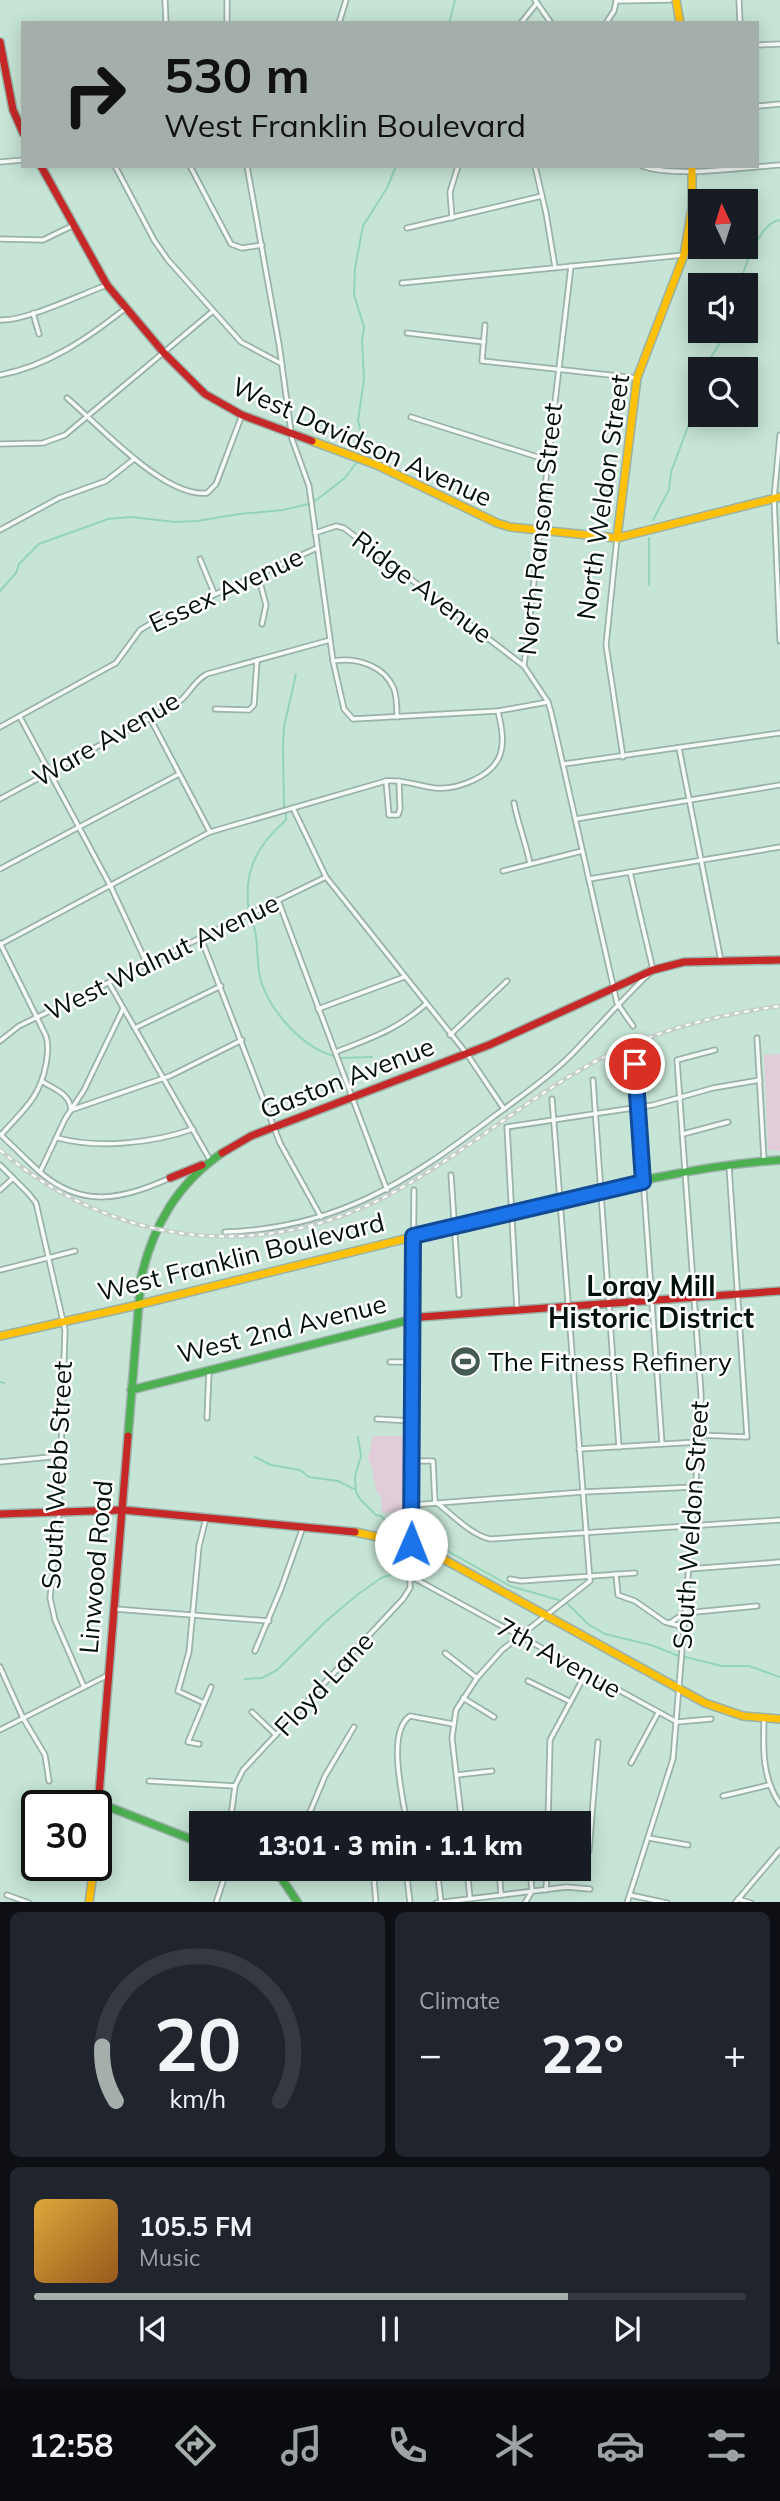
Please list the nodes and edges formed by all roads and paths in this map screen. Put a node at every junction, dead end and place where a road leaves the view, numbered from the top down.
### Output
1 (165, 0) edge
2 (227, 0) edge
3 (346, 0) edge
4 (670, 0) edge
5 (677, 0) edge
6 (738, 0) edge
7 (616, 1) edge
8 (536, 2) edge
9 (166, 21) edge
10 (227, 21) edge
11 (340, 21) edge
12 (522, 21) edge
13 (550, 21) edge
14 (607, 21) edge
15 (680, 21) edge
16 (740, 21) edge
17 (0, 42) edge
18 (780, 44) edge
19 (759, 45) edge
20 (2, 59) edge
21 (780, 104) edge
22 (759, 106) edge
23 (21, 128) edge
24 (21, 160) edge
25 (0, 162) edge
26 (780, 164) edge
27 (759, 166) edge
28 (42, 168) edge
29 (116, 168) edge
30 (191, 168) edge
31 (247, 168) edge
32 (457, 168) edge
33 (535, 168) edge
34 (649, 168) edge
35 (692, 168) edge
36 (542, 196) junction
37 (452, 218) junction
38 (74, 225) junction
39 (407, 229) dead end
40 (0, 239) edge
41 (262, 245) junction
42 (684, 255) junction
43 (571, 266) junction
44 (555, 267) junction
45 (402, 283) dead end
46 (107, 285) junction
47 (126, 308) junction
48 (213, 311) junction
49 (33, 313) junction
50 (0, 320) edge
51 (485, 325) dead end
52 (407, 333) dead end
53 (39, 334) dead end
54 (484, 342) junction
55 (164, 353) junction
56 (282, 364) junction
57 (558, 369) junction
58 (0, 375) edge
59 (637, 379) junction
60 (67, 398) dead end
61 (242, 415) junction
62 (88, 416) junction
63 (411, 417) dead end
64 (291, 433) junction
65 (780, 435) edge
66 (0, 444) edge
67 (134, 459) junction
68 (547, 460) junction
69 (777, 497) edge
70 (0, 530) edge
71 (539, 530) junction
72 (315, 533) junction
73 (617, 538) junction
74 (317, 548) junction
75 (200, 559) dead end
76 (257, 575) junction
77 (214, 593) junction
78 (261, 624) dead end
79 (330, 640) junction
80 (780, 641) edge
81 (257, 660) junction
82 (333, 661) junction
83 (523, 666) junction
84 (548, 702) junction
85 (215, 709) dead end
86 (498, 711) junction
87 (19, 717) junction
88 (397, 717) junction
89 (150, 718) junction
90 (0, 727) edge
91 (780, 733) edge
92 (679, 748) junction
93 (623, 757) junction
94 (563, 764) junction
95 (49, 772) junction
96 (179, 774) junction
97 (386, 781) junction
98 (399, 781) junction
99 (780, 785) edge
100 (0, 799) edge
101 (689, 800) junction
102 (513, 803) dead end
103 (293, 808) junction
104 (576, 819) junction
105 (79, 827) junction
106 (210, 832) junction
107 (780, 847) edge
108 (582, 851) junction
109 (701, 859) junction
110 (530, 864) junction
111 (0, 869) edge
112 (503, 871) dead end
113 (630, 872) junction
114 (326, 877) junction
115 (589, 879) junction
116 (111, 887) junction
117 (278, 900) junction
118 (201, 938) junction
119 (1, 943) edge
120 (780, 960) edge
121 (721, 961) junction
122 (147, 964) junction
123 (653, 970) junction
124 (404, 977) junction
125 (507, 981) dead end
126 (109, 983) junction
127 (221, 986) junction
128 (614, 988) junction
129 (617, 1003) junction
130 (426, 1004) junction
131 (122, 1009) junction
132 (318, 1009) junction
133 (37, 1018) junction
134 (633, 1026) dead end
135 (135, 1028) junction
136 (450, 1035) junction
137 (757, 1038) dead end
138 (242, 1040) junction
139 (0, 1041) edge
140 (715, 1050) dead end
141 (335, 1052) junction
142 (467, 1054) junction
143 (635, 1064) dead end
144 (163, 1078) junction
145 (593, 1080) dead end
146 (760, 1080) junction
147 (43, 1082) junction
148 (352, 1098) junction
149 (679, 1098) junction
150 (552, 1099) dead end
151 (638, 1107) junction
152 (504, 1109) junction
153 (71, 1110) junction
154 (596, 1113) junction
155 (554, 1119) junction
156 (728, 1122) dead end
157 (274, 1127) junction
158 (193, 1129) junction
159 (0, 1134) edge
160 (682, 1134) junction
161 (58, 1138) junction
162 (764, 1160) junction
163 (780, 1160) edge
164 (208, 1161) junction
165 (729, 1164) junction
166 (0, 1165) edge
167 (40, 1172) junction
168 (685, 1172) junction
169 (451, 1175) dead end
170 (173, 1177) junction
171 (13, 1178) junction
172 (189, 1179) junction
173 (643, 1182) junction
174 (182, 1187) junction
175 (0, 1190) edge
176 (387, 1190) junction
177 (414, 1190) dead end
178 (602, 1192) junction
179 (561, 1201) junction
180 (512, 1213) junction
181 (321, 1217) junction
182 (456, 1226) junction
183 (225, 1232) dead end
184 (413, 1236) junction
185 (75, 1251) dead end
186 (48, 1258) junction
187 (0, 1270) edge
188 (780, 1292) edge
189 (737, 1294) junction
190 (459, 1295) dead end
191 (694, 1297) junction
192 (652, 1300) junction
193 (610, 1304) junction
194 (138, 1305) junction
195 (567, 1307) junction
196 (517, 1310) junction
197 (412, 1318) junction
198 (63, 1322) junction
199 (0, 1336) edge
200 (390, 1362) dead end
201 (412, 1362) junction
202 (209, 1370) junction
203 (131, 1390) junction
204 (207, 1419) dead end
205 (377, 1419) dead end
206 (412, 1421) junction
207 (699, 1435) junction
208 (698, 1442) junction
209 (662, 1444) junction
210 (620, 1447) junction
211 (579, 1449) junction
212 (60, 1456) junction
213 (412, 1461) junction
214 (0, 1462) edge
215 (695, 1486) junction
216 (583, 1492) junction
217 (436, 1503) junction
218 (412, 1505) junction
219 (123, 1510) junction
220 (59, 1512) junction
221 (0, 1514) edge
222 (206, 1518) junction
223 (780, 1520) edge
224 (303, 1527) junction
225 (693, 1527) junction
226 (586, 1534) junction
227 (411, 1544) junction
228 (780, 1562) edge
229 (689, 1569) junction
230 (635, 1573) dead end
231 (616, 1574) junction
232 (589, 1576) junction
233 (412, 1577) junction
234 (510, 1579) dead end
235 (757, 1606) dead end
236 (115, 1609) junction
237 (685, 1613) junction
238 (192, 1615) junction
239 (547, 1616) junction
240 (269, 1621) junction
241 (668, 1623) junction
242 (684, 1627) junction
243 (519, 1636) junction
244 (255, 1651) dead end
245 (445, 1653) dead end
246 (0, 1667) edge
247 (586, 1673) junction
248 (108, 1675) junction
249 (477, 1678) junction
250 (528, 1681) dead end
251 (84, 1687) junction
252 (211, 1688) dead end
253 (680, 1690) junction
254 (463, 1698) junction
255 (569, 1702) junction
256 (204, 1703) junction
257 (252, 1712) dead end
258 (658, 1713) junction
259 (494, 1717) dead end
260 (23, 1718) junction
261 (711, 1719) dead end
262 (764, 1719) junction
263 (780, 1719) edge
264 (677, 1723) junction
265 (453, 1724) junction
266 (354, 1727) dead end
267 (0, 1730) edge
268 (276, 1735) junction
269 (598, 1742) dead end
270 (199, 1744) dead end
271 (631, 1763) dead end
272 (492, 1771) dead end
273 (457, 1775) junction
274 (49, 1781) dead end
275 (149, 1781) dead end
276 (769, 1784) junction
277 (234, 1786) junction
278 (100, 1790) edge
279 (723, 1796) dead end
280 (780, 1804) edge
281 (112, 1808) edge
282 (231, 1811) edge
283 (310, 1811) edge
284 (405, 1811) edge
285 (461, 1811) edge
286 (548, 1811) edge
287 (591, 1815) edge
288 (189, 1838) edge
289 (649, 1838) junction
290 (688, 1845) dead end
291 (780, 1850) edge
292 (92, 1881) edge
293 (223, 1881) edge
294 (283, 1881) edge
295 (374, 1881) edge
296 (407, 1881) edge
297 (438, 1881) edge
298 (469, 1881) edge
299 (500, 1881) edge
300 (531, 1881) edge
301 (547, 1881) edge
302 (590, 1889) dead end
303 (547, 1890) junction
304 (532, 1891) junction
305 (7, 1895) dead end
306 (501, 1895) junction
307 (630, 1895) junction
308 (471, 1899) junction
309 (736, 1901) edge
310 (29, 1902) edge
311 (89, 1902) edge
312 (216, 1902) edge
313 (298, 1902) edge
314 (376, 1902) edge
315 (410, 1902) edge
316 (439, 1902) edge
317 (525, 1902) edge
318 (628, 1902) edge
319 (667, 1902) edge
320 (751, 1902) edge

1 - 9 street
2 - 10 street
3 - 11 street
4 - 7 street
5 - 15 main road
6 - 16 street
7 - 14 street
8 - 12 street
8 - 13 street
17 - 20 main road
18 - 19 street
20 - 23 main road
21 - 22 street
24 - 25 street
26 - 27 street
28 - 38 main road, West Davidson Avenue
29 - 48 street
30 - 41 street
31 - 41 street
32 - 37 street
33 - 36 street
34 - 35 street
35 - 42 main road, North Weldon Street
36 - 37 street
36 - 44 street
37 - 39 street
38 - 40 street
38 - 46 main road, West Davidson Avenue
41 - 56 street
42 - 43 street
42 - 59 main road, North Weldon Street
43 - 44 street
43 - 57 street, North Ransom Street
44 - 45 street
46 - 47 main road, West Davidson Avenue
46 - 49 street
47 - 55 main road, West Davidson Avenue
47 - 58 street
48 - 55 street
48 - 56 street
49 - 50 street
49 - 53 street
51 - 54 street
52 - 54 street
54 - 57 street
55 - 61 main road, West Davidson Avenue
55 - 62 street
56 - 64 street
57 - 59 street
57 - 68 street, North Ransom Street
59 - 73 main road, North Weldon Street
60 - 62 street
61 - 64 main road, West Davidson Avenue
61 - 67 street
62 - 66 street
62 - 67 street
63 - 68 street
64 - 71 main road, West Davidson Avenue
64 - 72 street
65 - 69 street
67 - 70 street
68 - 71 street, North Ransom Street
69 - 73 main road, West Davidson Avenue
69 - 80 street
71 - 73 main road, West Davidson Avenue
71 - 83 street, North Ransom Street
72 - 74 street
72 - 83 street, Ridge Avenue
73 - 93 street, North Weldon Street
74 - 76 street, Essex Avenue
74 - 79 street
75 - 77 street
76 - 77 street, Essex Avenue
76 - 78 street
77 - 87 street, Essex Avenue
79 - 81 street, Ware Avenue
79 - 82 street
81 - 85 street
81 - 89 street, Ware Avenue
82 - 88 street
82 - 88 street
83 - 84 street, North Ransom Street
84 - 86 street
84 - 94 street, North Ransom Street
86 - 88 street
86 - 98 street
87 - 90 street, Essex Avenue
87 - 95 street
89 - 95 street, Ware Avenue
89 - 96 street
91 - 92 street
92 - 93 street
92 - 101 street
93 - 94 street
94 - 104 street, North Ransom Street
95 - 100 street, Ware Avenue
95 - 105 street
96 - 105 street
96 - 106 street
97 - 98 street
97 - 98 street
97 - 103 street
99 - 101 street
101 - 104 street
101 - 109 street
102 - 110 street
103 - 106 street
103 - 114 street
104 - 108 street, North Ransom Street
105 - 111 street
105 - 116 street
106 - 116 street
107 - 109 street
108 - 110 street
108 - 115 street, North Ransom Street
109 - 113 street
109 - 121 street
110 - 112 street
113 - 115 street
113 - 123 street
114 - 117 street, West Walnut Avenue
114 - 124 street
115 - 128 street, North Ransom Street
116 - 119 street
116 - 122 street
117 - 118 street, West Walnut Avenue
117 - 132 street
118 - 122 street, West Walnut Avenue
118 - 127 street
119 - 133 street
120 - 121 main road, Gaston Avenue
121 - 123 main road, Gaston Avenue
122 - 126 street, West Walnut Avenue
123 - 128 main road, Gaston Avenue
123 - 129 street
124 - 130 street
124 - 132 street
125 - 136 street
126 - 131 street
126 - 133 street, West Walnut Avenue
127 - 135 street
127 - 138 street
128 - 129 street, North Ransom Street
128 - 142 main road, Gaston Avenue
129 - 134 street, North Ransom Street
129 - 152 street
130 - 136 street
130 - 141 street
131 - 135 street
131 - 153 street
132 - 141 street
133 - 139 street, West Walnut Avenue
133 - 147 street
135 - 144 street
136 - 142 street
137 - 146 street
138 - 144 street
138 - 157 street
140 - 149 street
141 - 148 street
142 - 148 main road, Gaston Avenue
142 - 152 street
143 - 151 street
144 - 153 street
144 - 158 street
145 - 154 street
146 - 149 street
146 - 162 street
147 - 153 street
147 - 159 street
148 - 157 main road, Gaston Avenue
148 - 176 street
149 - 151 street
149 - 160 street, South Weldon Street
150 - 155 street
151 - 154 street
151 - 173 street
152 - 176 street
153 - 161 street
154 - 155 street
154 - 178 street
155 - 179 street
155 - 180 street
156 - 160 street
157 - 164 main road, Gaston Avenue
157 - 181 street
158 - 161 street
158 - 164 street
159 - 167 street
160 - 168 street, South Weldon Street
161 - 167 street
162 - 163 main road, West Franklin Boulevard
162 - 165 main road, West Franklin Boulevard
164 - 170 main road
164 - 172 main road, Gaston Avenue
165 - 168 main road, West Franklin Boulevard
165 - 189 street
166 - 171 street, South Webb Street
167 - 170 street
168 - 173 main road, West Franklin Boulevard
168 - 191 street, South Weldon Street
169 - 182 street
170 - 172 main road
170 - 174 main road
171 - 175 street
171 - 186 street, South Webb Street
172 - 174 main road, Gaston Avenue
173 - 178 main road, West Franklin Boulevard
173 - 192 street
174 - 194 main road, Gaston Avenue
176 - 181 street
177 - 184 street, Floyd Lane
178 - 179 main road, West Franklin Boulevard
178 - 193 street
179 - 180 main road, West Franklin Boulevard
179 - 195 street
180 - 182 main road, West Franklin Boulevard
180 - 196 street
181 - 183 street
182 - 184 main road, West Franklin Boulevard
182 - 190 street
184 - 194 main road, West Franklin Boulevard
184 - 197 street, Floyd Lane
185 - 186 street
186 - 187 street
186 - 198 street, South Webb Street
188 - 189 main road, West 2nd Avenue
189 - 191 main road, West 2nd Avenue
189 - 207 street
191 - 192 main road, West 2nd Avenue
191 - 207 street, South Weldon Street
192 - 193 main road, West 2nd Avenue
192 - 209 street
193 - 195 main road, West 2nd Avenue
193 - 210 street
194 - 198 main road, West Franklin Boulevard
194 - 203 main road, Linwood Road
195 - 196 main road, West 2nd Avenue
195 - 211 street
196 - 197 main road, West 2nd Avenue
197 - 201 street, Floyd Lane
197 - 202 main road, West 2nd Avenue
198 - 199 main road, West Franklin Boulevard
198 - 212 street, South Webb Street
200 - 201 street
201 - 206 street, Floyd Lane
202 - 203 main road, West 2nd Avenue
202 - 204 street
203 - 219 main road, Linwood Road
205 - 206 street
206 - 213 street, Floyd Lane
207 - 208 street, South Weldon Street
208 - 209 street
208 - 215 street, South Weldon Street
209 - 210 street
210 - 211 street
211 - 216 street
212 - 214 street
212 - 220 street, South Webb Street
213 - 217 street
213 - 218 street, Floyd Lane
215 - 216 street
215 - 225 street, South Weldon Street
216 - 217 street
216 - 226 street
217 - 218 street
217 - 226 street
218 - 227 street, Floyd Lane
219 - 220 main road
219 - 222 main road
219 - 236 main road, Linwood Road
220 - 221 main road
220 - 251 street, South Webb Street
222 - 224 main road
222 - 238 street
223 - 225 street
224 - 227 main road
224 - 240 street
225 - 226 street
225 - 229 street, South Weldon Street
226 - 232 street
227 - 233 street, Floyd Lane
227 - 239 main road
228 - 229 street
229 - 237 street, South Weldon Street
230 - 231 street
231 - 232 street
231 - 241 street
232 - 234 street
232 - 239 street
233 - 243 street, 7th Avenue
233 - 268 street, Floyd Lane
235 - 237 street
236 - 238 street
236 - 248 main road, Linwood Road
237 - 241 street
237 - 242 street, South Weldon Street
238 - 240 street
238 - 256 street
239 - 243 street
239 - 253 main road
240 - 244 street
241 - 242 street
242 - 253 street, South Weldon Street
243 - 247 street, 7th Avenue
243 - 249 street
245 - 249 street
246 - 260 street
247 - 255 street
247 - 258 street, 7th Avenue
248 - 251 street
248 - 278 main road, Linwood Road
249 - 254 street
250 - 255 street
251 - 260 street
252 - 256 street
253 - 262 main road
253 - 264 street, South Weldon Street
254 - 259 street
254 - 265 street
255 - 286 street
256 - 270 street
257 - 268 street
258 - 264 street, 7th Avenue
258 - 271 street
260 - 267 street
260 - 274 street
261 - 264 street
262 - 263 main road
262 - 276 street
264 - 289 street, South Weldon Street
265 - 273 street
265 - 284 street
266 - 283 street
268 - 277 street, Floyd Lane
269 - 287 street
272 - 273 street
273 - 285 street
275 - 277 street
276 - 279 street
276 - 280 street
277 - 282 street, Floyd Lane
281 - 288 main road
289 - 290 street
289 - 307 street, South Weldon Street
291 - 309 street
292 - 311 main road
293 - 312 street
294 - 313 main road
295 - 314 street
296 - 315 street
297 - 316 street
298 - 308 street
299 - 306 street
300 - 304 street
301 - 303 street
302 - 303 street
303 - 304 street
304 - 306 street
304 - 317 street
305 - 310 street
306 - 308 street
307 - 318 street, South Weldon Street
307 - 319 street
308 - 316 street
309 - 320 street

